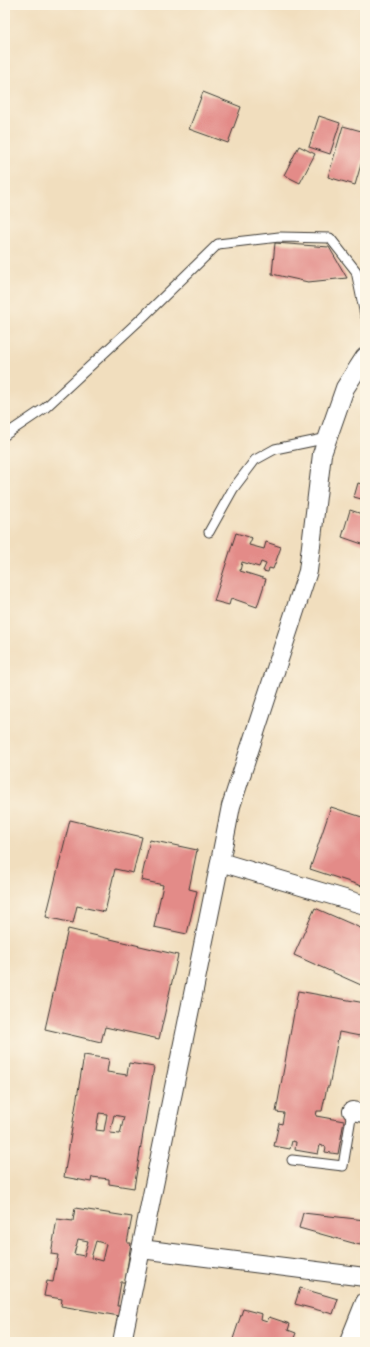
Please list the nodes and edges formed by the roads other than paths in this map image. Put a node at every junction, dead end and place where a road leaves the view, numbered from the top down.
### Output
1 (365, 315) edge
2 (365, 357) edge
3 (5, 435) edge
4 (328, 438) junction
5 (209, 532) dead end
6 (220, 862) junction
7 (365, 905) edge
8 (358, 1112) edge
9 (292, 1160) dead end
10 (141, 1249) junction
11 (365, 1277) edge
12 (365, 1302) edge
13 (122, 1342) edge
14 (349, 1342) edge

1 - 3 lane
2 - 4 street
4 - 5 lane
4 - 6 street
6 - 7 street
6 - 10 street
8 - 9 lane
10 - 11 street
10 - 13 street
12 - 14 street

